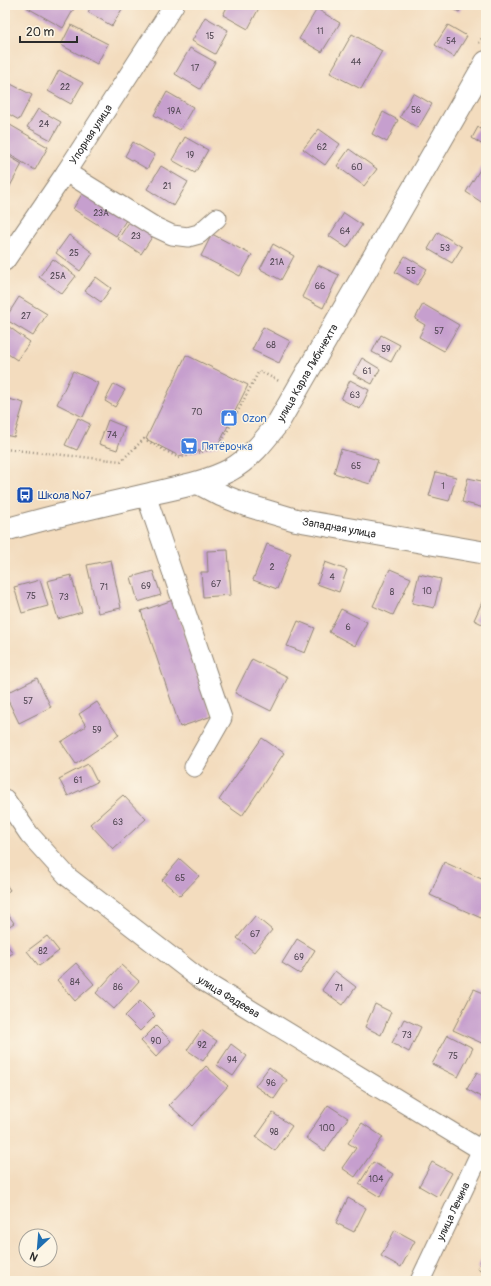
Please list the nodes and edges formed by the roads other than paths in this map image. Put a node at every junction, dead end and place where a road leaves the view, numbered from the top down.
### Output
1 (174, 5) edge
2 (482, 54) edge
3 (66, 172) junction
4 (217, 218) dead end
5 (5, 261) edge
6 (198, 482) junction
7 (146, 495) junction
8 (5, 530) edge
9 (486, 553) edge
10 (194, 767) dead end
11 (5, 799) edge
12 (484, 1148) edge
13 (420, 1281) edge

1 - 3 street, Упорная улица
2 - 6 main road, улица Карла Либкнехта
3 - 4 street
3 - 5 street, Упорная улица
6 - 7 main road, улица Карла Либкнехта
6 - 9 main road, Западная улица
7 - 8 main road, улица Карла Либкнехта
7 - 10 street
11 - 12 street, улица Фадеева
12 - 13 street, улица Ленина

